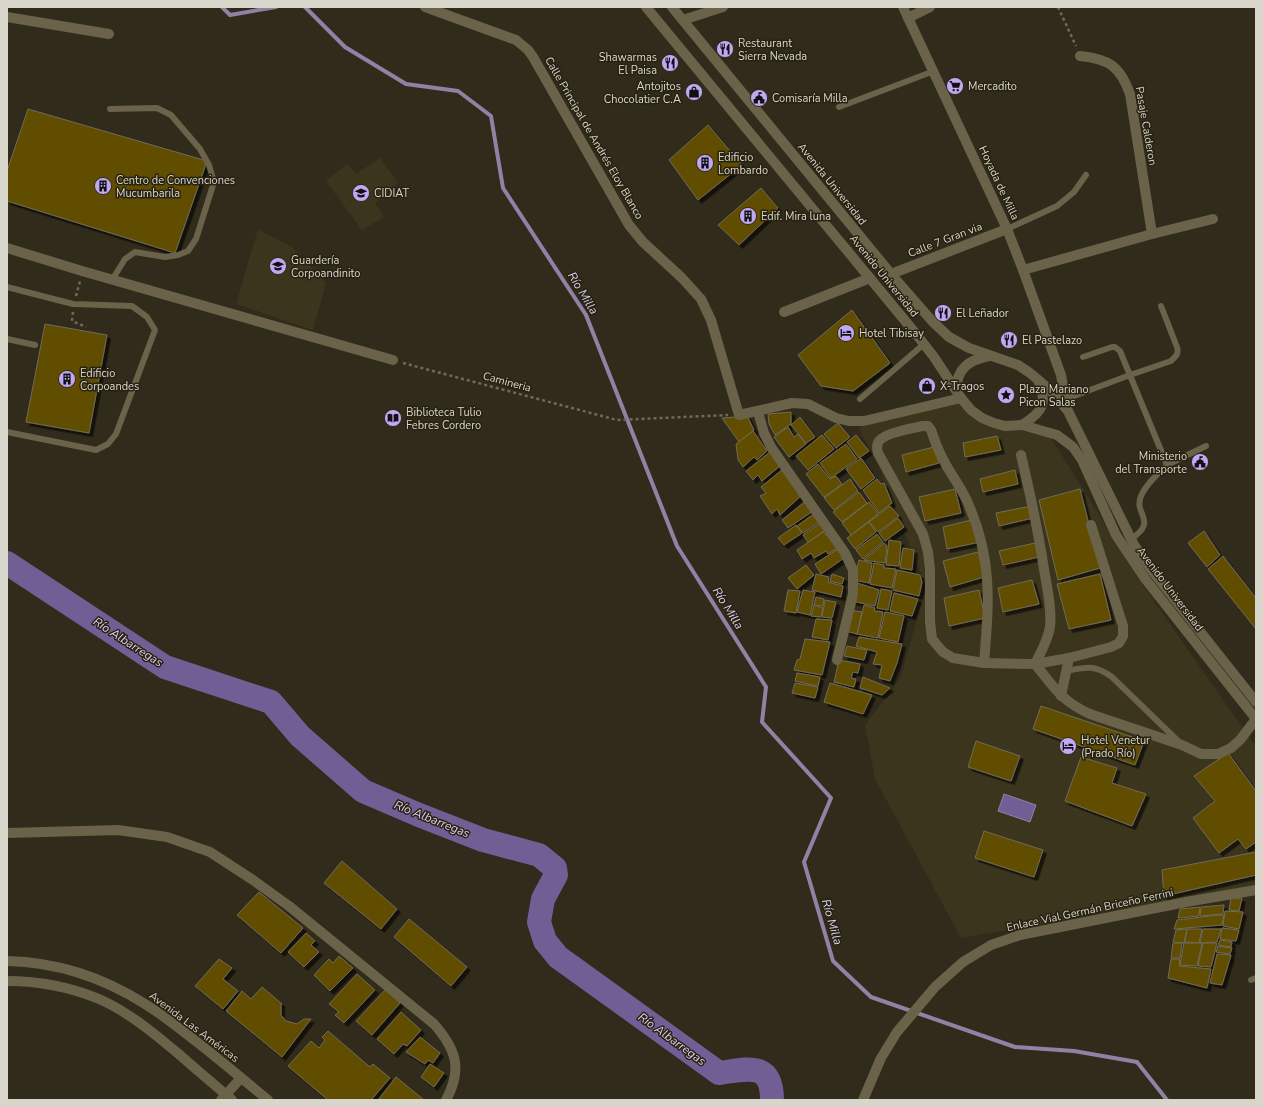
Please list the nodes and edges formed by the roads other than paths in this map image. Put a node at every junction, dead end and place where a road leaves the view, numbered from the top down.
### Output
1 (425, 7) edge
2 (646, 7) edge
3 (672, 7) edge
4 (723, 7) edge
5 (903, 7) edge
6 (930, 7) edge
7 (7, 17) edge
8 (908, 18) junction
9 (683, 20) junction
10 (109, 34) dead end
11 (1080, 56) road end
12 (934, 71) junction
13 (839, 107) dead end
14 (110, 109) dead end
15 (1086, 175) dead end
16 (1213, 219) dead end
17 (1007, 229) junction
18 (1152, 234) junction
19 (7, 249) edge
20 (1023, 270) junction
21 (891, 274) junction
22 (870, 278) junction
23 (112, 280) junction
24 (7, 287) edge
25 (1161, 306) dead end
26 (784, 312) dead end
27 (7, 339) edge
28 (924, 344) junction
29 (35, 345) dead end
30 (991, 356) junction
31 (1083, 357) dead end
32 (393, 360) road end
33 (1130, 375) junction
34 (1037, 379) junction
35 (959, 394) junction
36 (860, 399) dead end
37 (1066, 399) junction
38 (1068, 411) junction
39 (758, 412) junction
40 (1022, 425) junction
41 (7, 432) edge
42 (1206, 446) dead end
43 (1021, 455) dead end
44 (1167, 465) junction
45 (1091, 525) dead end
46 (1131, 539) junction
47 (1069, 658) junction
48 (837, 660) dead end
49 (984, 663) junction
50 (1035, 664) junction
51 (1066, 671) junction
52 (1061, 696) junction
53 (1256, 702) edge
54 (1256, 719) edge
55 (1182, 745) junction
56 (7, 832) edge
57 (1256, 890) edge
58 (7, 961) edge
59 (7, 981) edge
60 (241, 1078) junction
61 (226, 1098) edge
62 (268, 1100) edge
63 (446, 1100) edge
64 (863, 1100) edge

1 - 39 street, Calle Principal de Andrés Eloy Blanco
2 - 22 street, Avenido Universidad
3 - 9 street, Avenida Universidad
4 - 9 street
5 - 8 street, Hoyada de Milla
6 - 8 street
7 - 10 street
8 - 12 street, Hoyada de Milla
9 - 21 street, Avenida Universidad
11 - 18 street, Pasaje Calderon
12 - 13 lane
12 - 17 street, Hoyada de Milla
14 - 23 lane
15 - 17 lane
16 - 18 street
17 - 20 street, Hoyada de Milla
17 - 21 street, Calle 7 Gran via
18 - 20 street
19 - 23 street
20 - 37 street, Hoyada de Milla
21 - 30 street, Avenida Universidad
22 - 26 street
22 - 28 street, Avenido Universidad
23 - 32 street
24 - 41 lane
25 - 33 lane
27 - 29 lane
28 - 35 street, Avenido Universidad
28 - 36 lane
30 - 34 street, Avenido Universidad
30 - 35 street
31 - 33 lane
33 - 37 lane
33 - 44 lane
34 - 38 street, Avenido Universidad
34 - 40 street
35 - 39 street
35 - 40 street, Avenido Universidad
37 - 38 street, Hoyada de Milla
38 - 46 street, Avenido Universidad
39 - 48 street
40 - 54 street, Avenido Universidad
42 - 44 lane
43 - 50 street
44 - 46 lane
45 - 47 street
46 - 53 street, Avenido Universidad
47 - 50 street
47 - 51 street
49 - 49 street
49 - 50 street
50 - 52 street
51 - 52 street
51 - 55 lane
52 - 55 street
54 - 55 street
56 - 63 street
57 - 64 street, Enlace Vial Germán Briceño Ferrini
58 - 60 street, Avenida Las Américas
59 - 61 street
60 - 61 street
60 - 62 street, Avenida Las Américas

